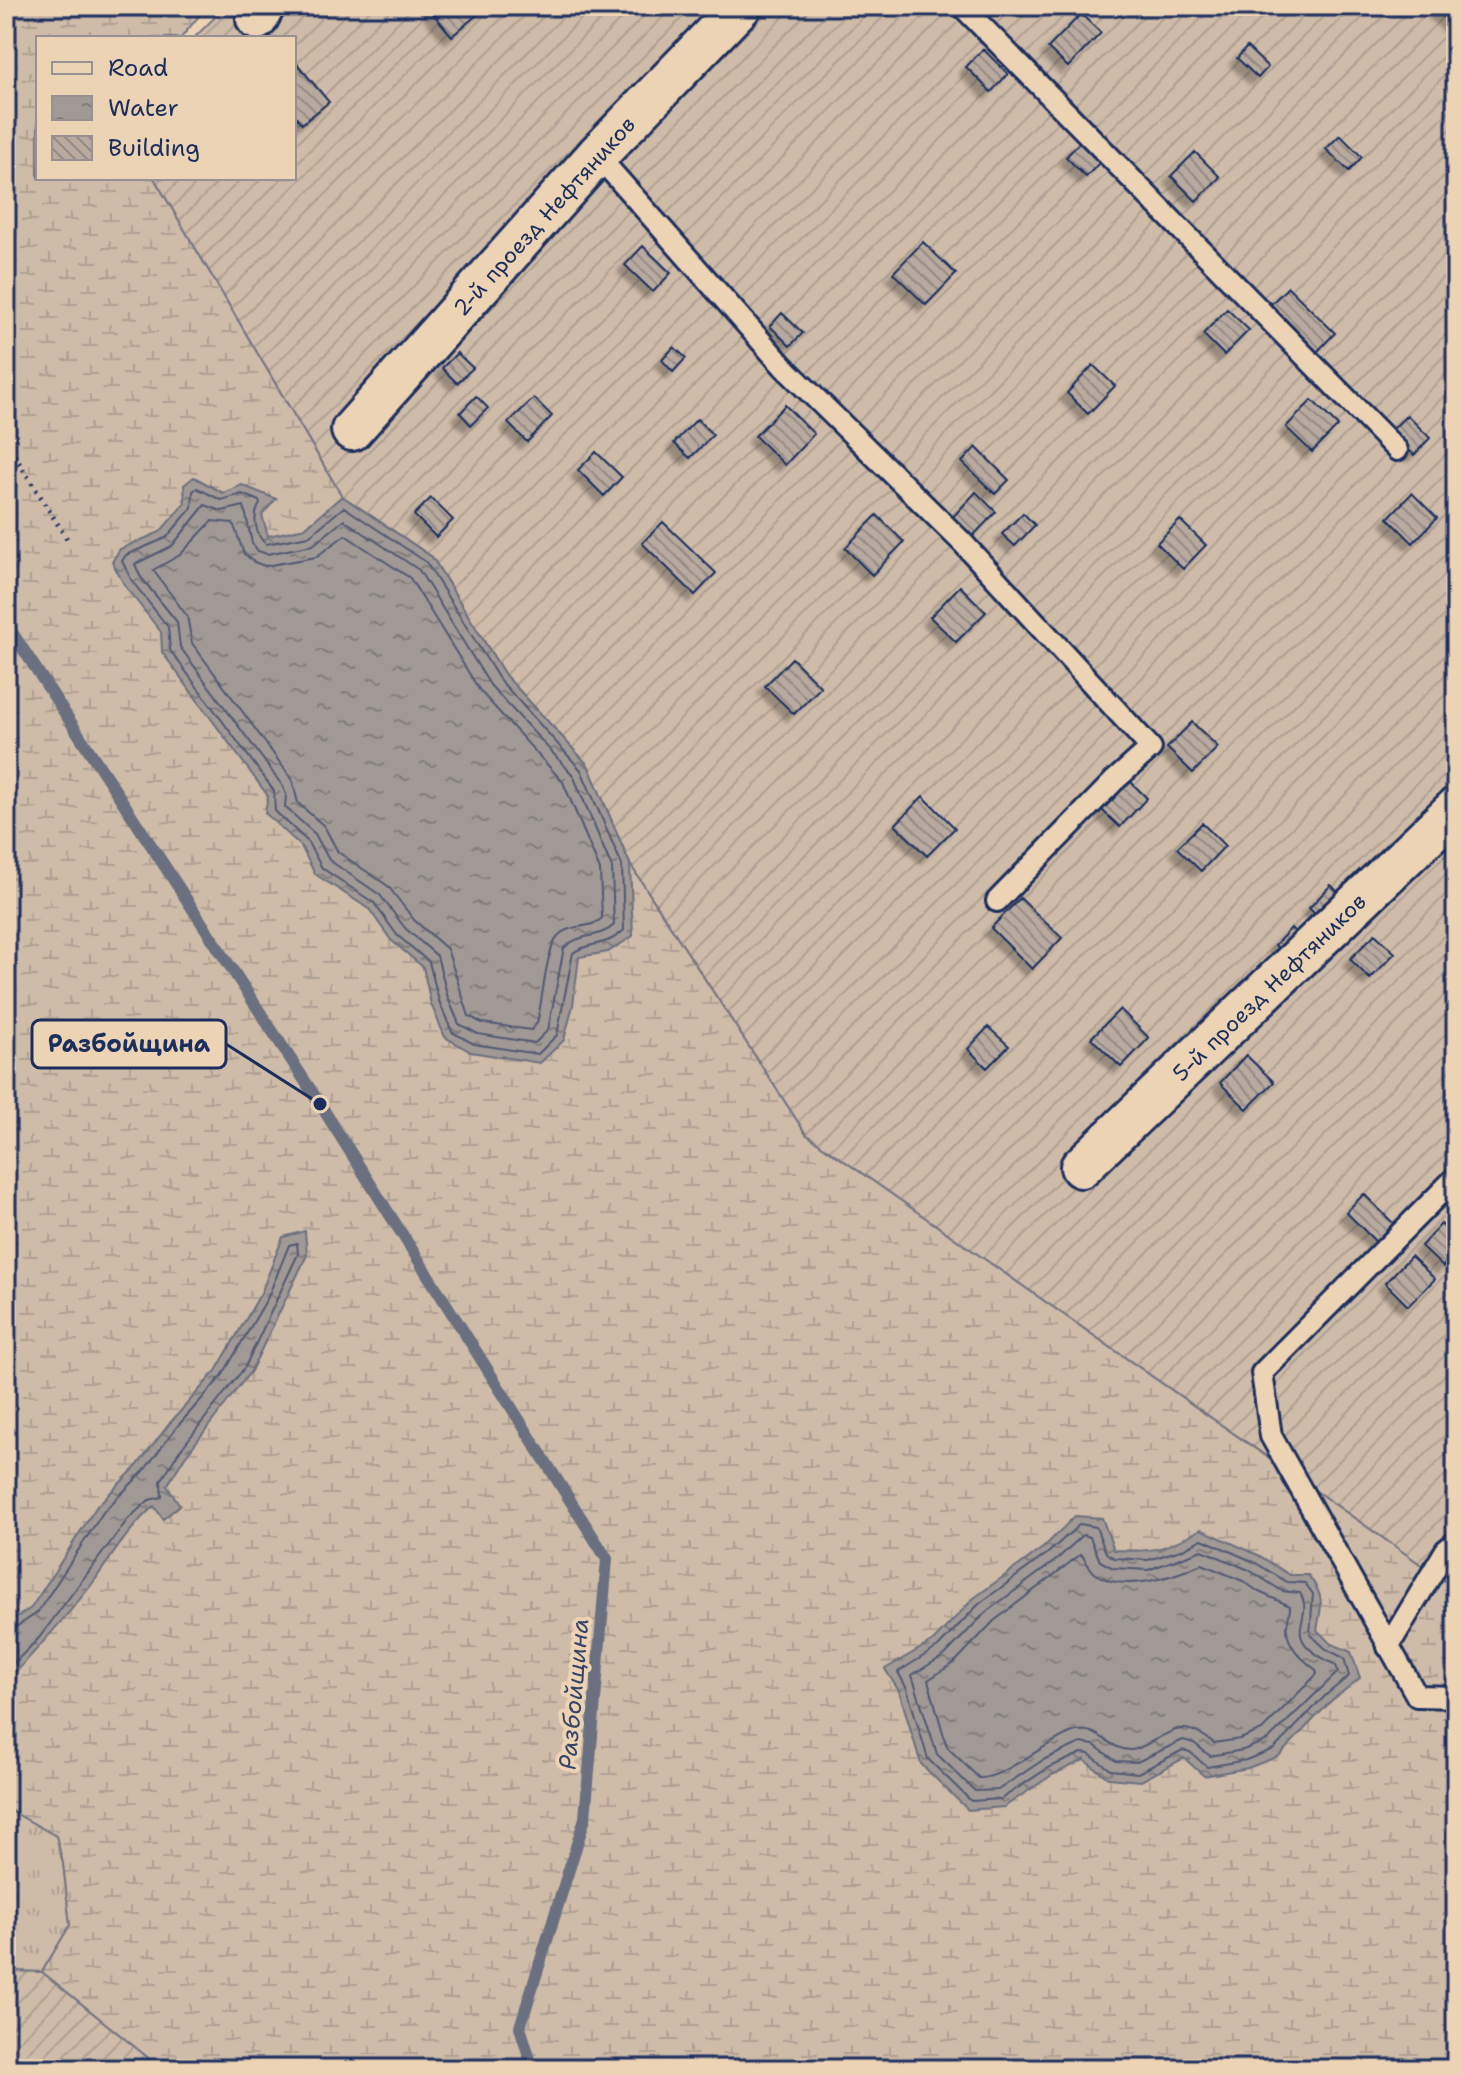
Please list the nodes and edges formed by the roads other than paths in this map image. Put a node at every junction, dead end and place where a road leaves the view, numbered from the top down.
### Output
1 (741, 6) edge
2 (962, 6) edge
3 (597, 155) junction
4 (352, 430) dead end
5 (1397, 450) dead end
6 (1456, 808) edge
7 (997, 901) dead end
8 (1081, 1167) dead end
9 (1456, 1177) edge
10 (1456, 1542) edge
11 (1388, 1647) junction
12 (1456, 1697) edge

1 - 3 street, 2-й проезд Нефтяников
2 - 5 lane
3 - 4 street, 2-й проезд Нефтяников
3 - 7 lane
6 - 8 street, 5-й проезд Нефтяников
9 - 11 lane
10 - 11 lane
11 - 12 lane

